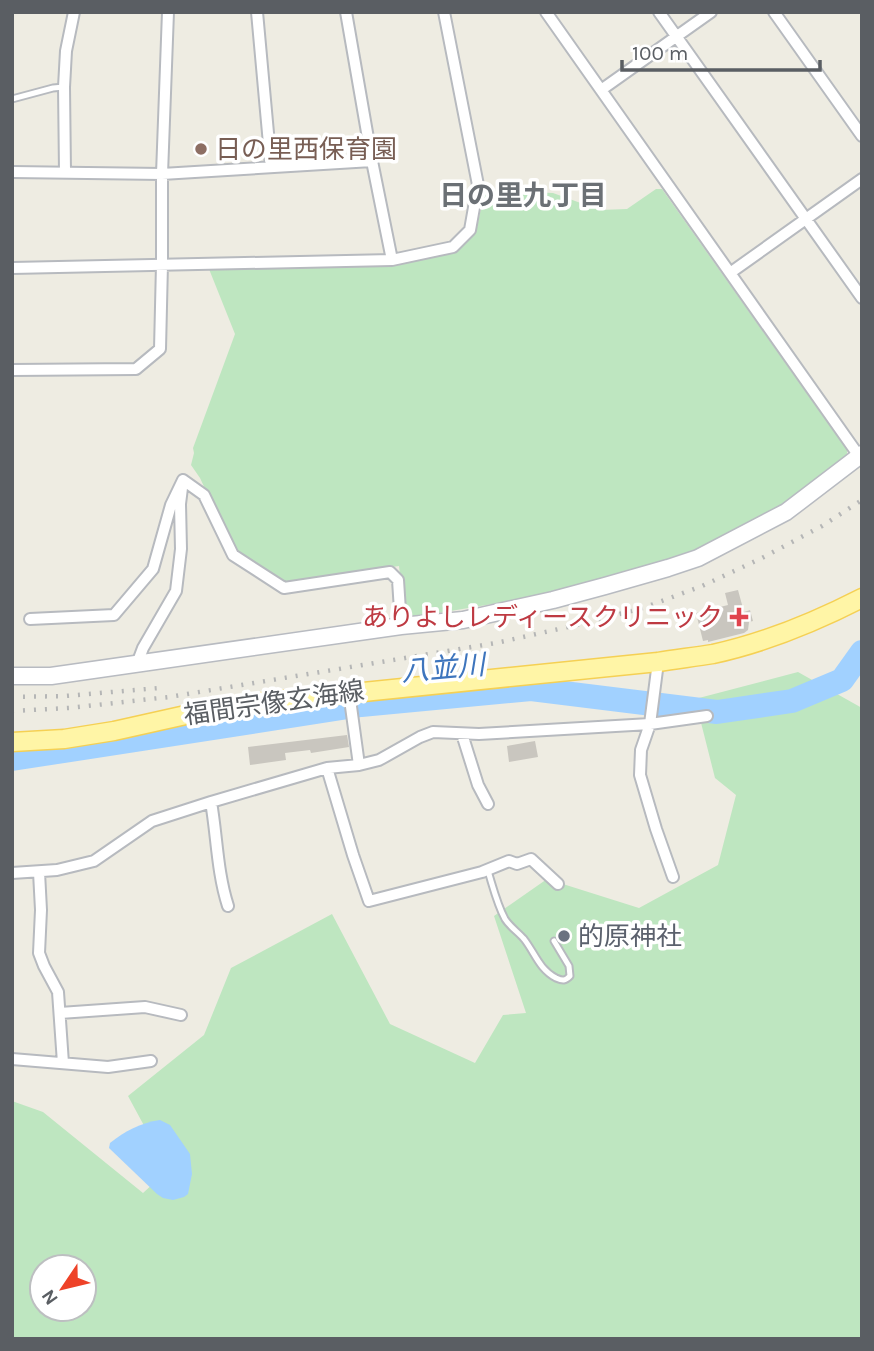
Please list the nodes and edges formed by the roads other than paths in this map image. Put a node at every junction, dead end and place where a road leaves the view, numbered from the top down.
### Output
1 (74, 12) edge
2 (168, 12) edge
3 (257, 12) edge
4 (346, 12) edge
5 (444, 12) edge
6 (546, 12) edge
7 (659, 12) edge
8 (711, 12) edge
9 (774, 12) edge
10 (677, 37) junction
11 (64, 87) junction
12 (601, 90) junction
13 (12, 99) edge
14 (862, 136) edge
15 (372, 161) junction
16 (271, 166) junction
17 (12, 172) edge
18 (65, 172) junction
19 (162, 174) junction
20 (862, 179) edge
21 (806, 218) junction
22 (392, 260) junction
23 (162, 264) junction
24 (12, 268) edge
25 (730, 273) junction
26 (862, 298) edge
27 (12, 370) edge
28 (860, 455) edge
29 (183, 480) junction
30 (862, 598) edge
31 (30, 619) dead end
32 (401, 626) junction
33 (658, 662) junction
34 (136, 664) junction
35 (12, 676) edge
36 (350, 698) junction
37 (707, 716) dead end
38 (650, 724) junction
39 (462, 734) junction
40 (12, 742) edge
41 (359, 765) junction
42 (327, 768) junction
43 (211, 802) junction
44 (488, 804) dead end
45 (488, 871) junction
46 (39, 872) junction
47 (12, 873) edge
48 (673, 877) dead end
49 (558, 884) dead end
50 (228, 906) dead end
51 (554, 941) dead end
52 (60, 1013) junction
53 (181, 1015) dead end
54 (12, 1059) edge
55 (150, 1061) dead end
56 (63, 1063) junction

1 - 11 street
2 - 19 street
3 - 16 street
4 - 15 street
5 - 22 street
6 - 12 street
7 - 10 street
8 - 10 street
9 - 14 street
10 - 12 street
10 - 21 street
11 - 13 lane
11 - 18 street
12 - 25 street
15 - 16 street
15 - 22 street
16 - 19 street
17 - 18 street
18 - 19 street
19 - 23 street
20 - 21 street
21 - 25 street
21 - 26 street
22 - 23 street
23 - 24 street
23 - 27 street
25 - 28 street
28 - 32 street
29 - 31 street
29 - 32 street
29 - 34 street
30 - 33 main road, 福間宗像玄海線
32 - 34 street
33 - 36 main road, 福間宗像玄海線
33 - 38 street
34 - 35 street
36 - 40 main road, 福間宗像玄海線
36 - 41 street
37 - 38 street
38 - 39 street
38 - 48 street
39 - 41 street
39 - 44 street
41 - 42 street
42 - 43 street
42 - 45 street
43 - 46 street
43 - 50 street
45 - 49 street
45 - 51 lane
46 - 47 street
46 - 52 street
52 - 53 street
52 - 56 street
54 - 56 street
55 - 56 street

